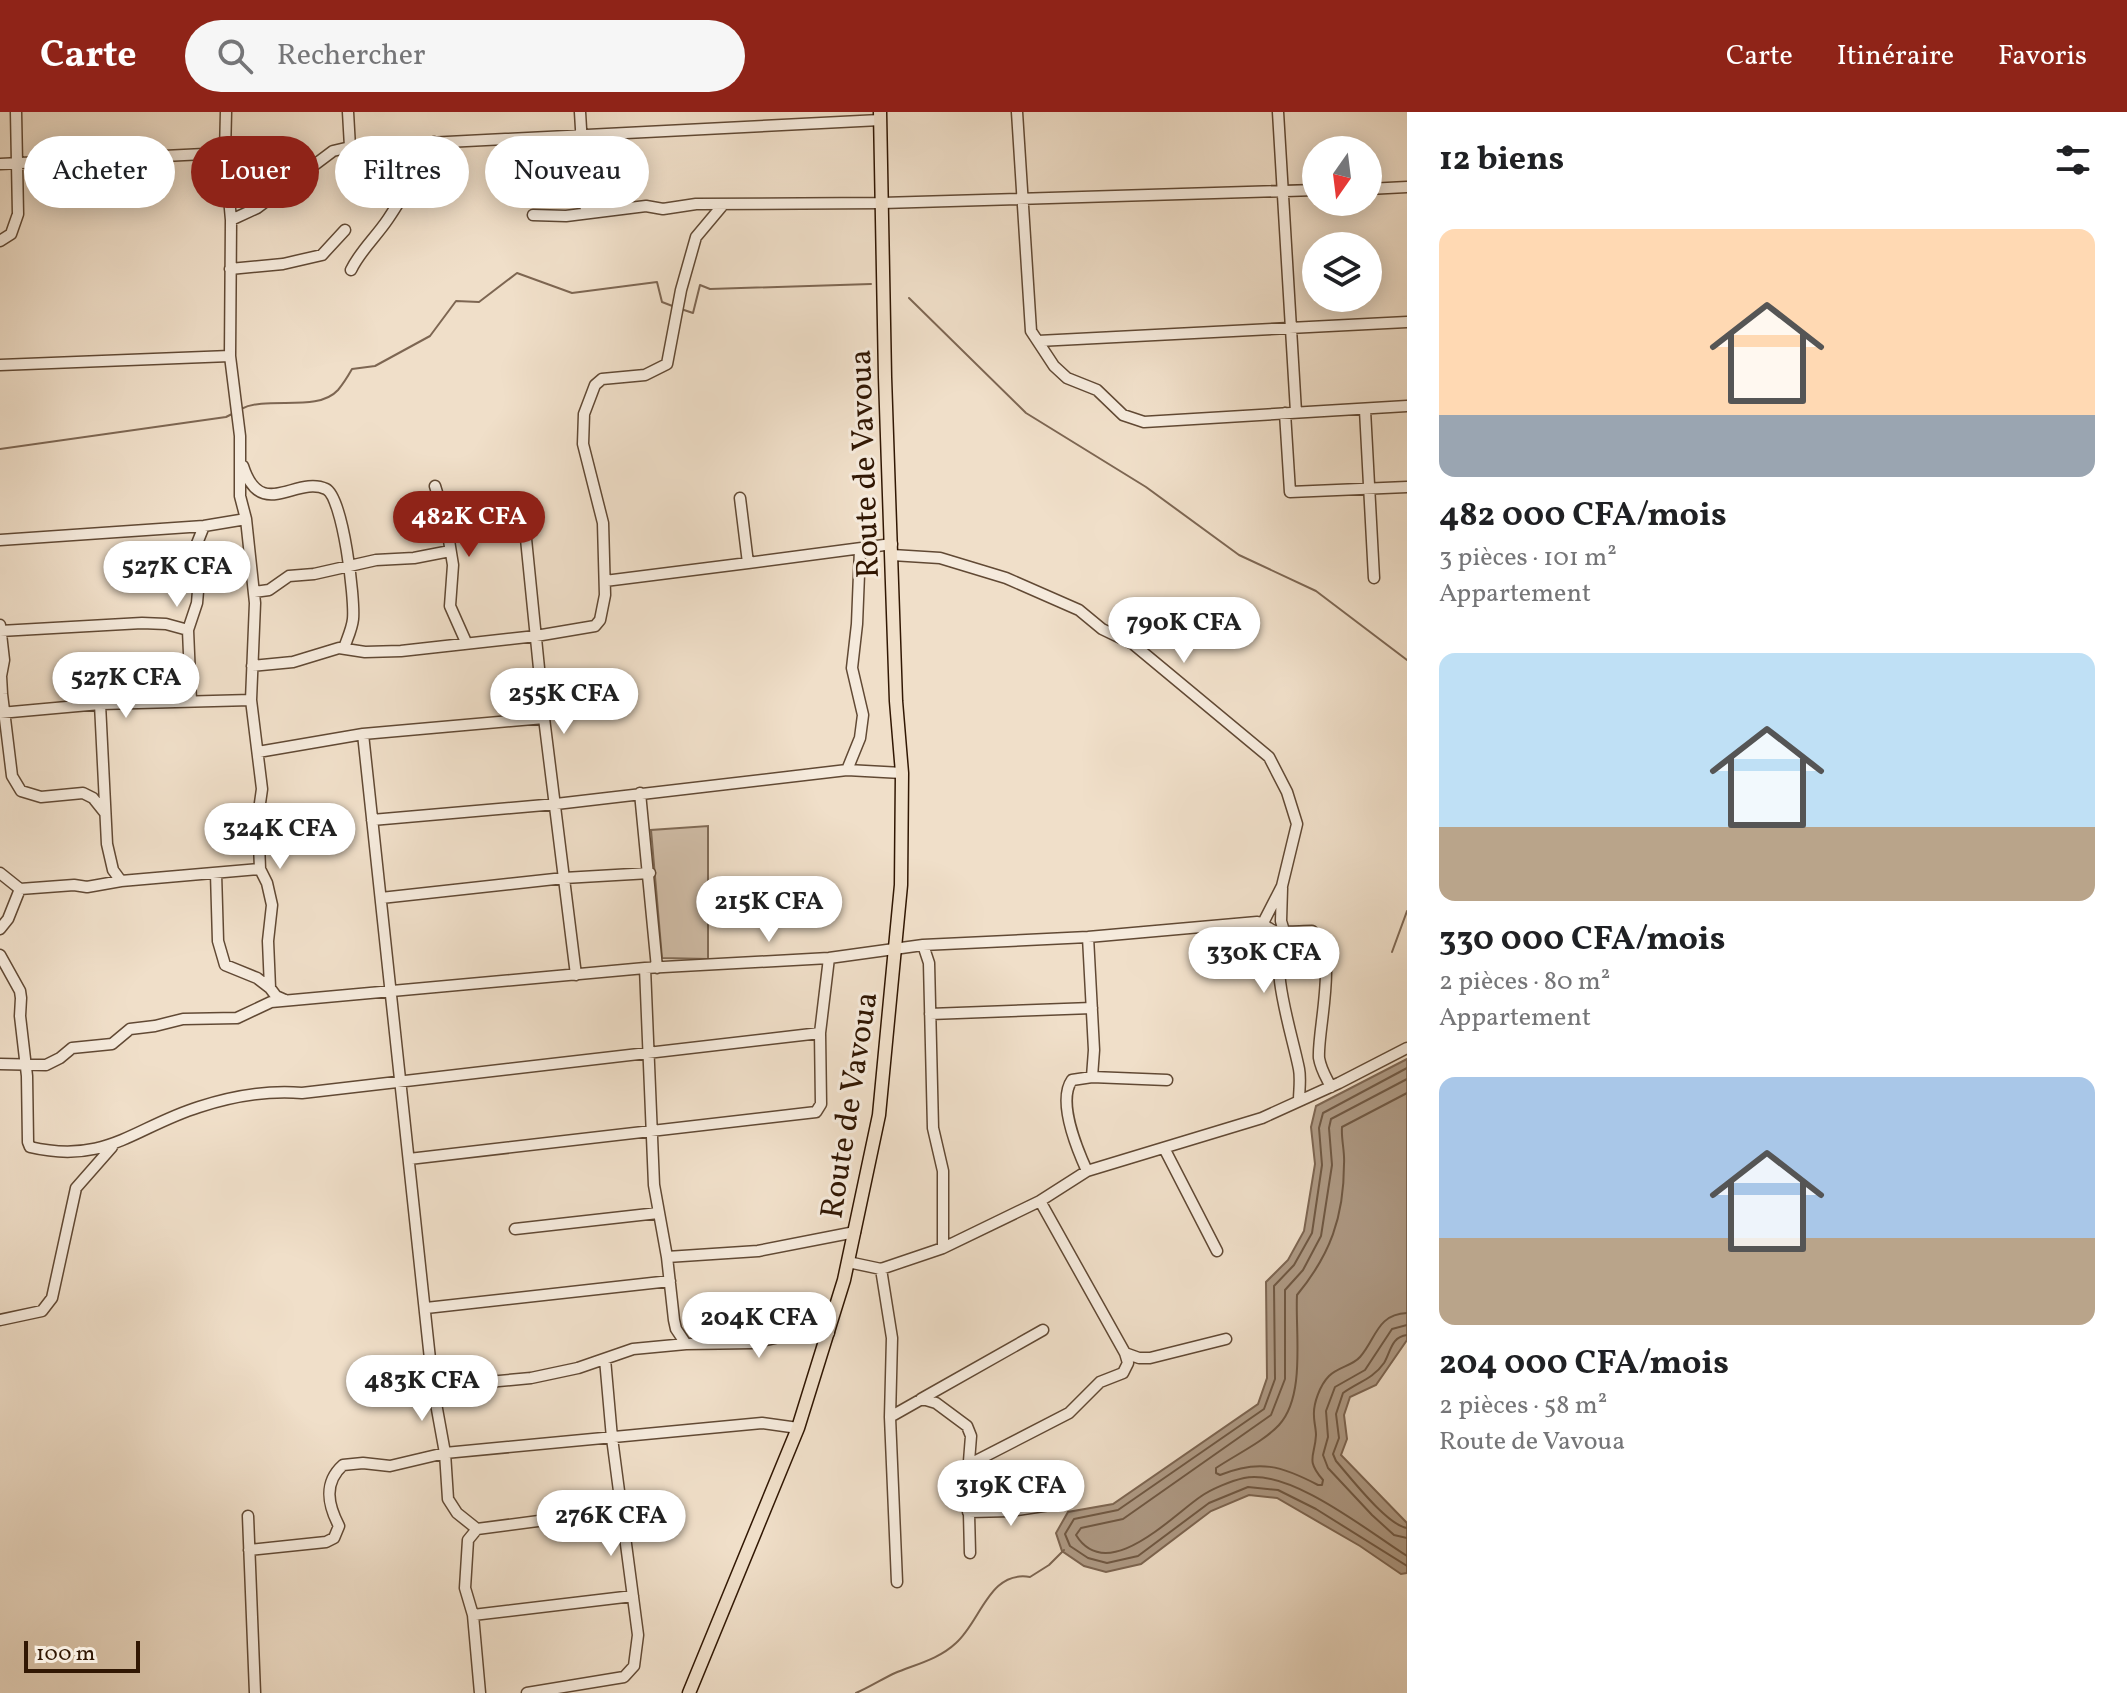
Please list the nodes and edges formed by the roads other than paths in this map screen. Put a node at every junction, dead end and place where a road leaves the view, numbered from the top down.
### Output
1 (16, 112) edge
2 (226, 112) edge
3 (348, 112) edge
4 (580, 112) edge
5 (1017, 112) edge
6 (1278, 112) edge
7 (880, 116) edge
8 (581, 135) junction
9 (225, 136) edge
10 (349, 136) edge
11 (469, 140) edge
12 (335, 151) edge
13 (191, 154) edge
14 (18, 162) junction
15 (0, 164) edge
16 (1407, 187) edge
17 (1382, 188) edge
18 (1302, 190) edge
19 (1282, 191) junction
20 (1023, 199) junction
21 (882, 203) junction
22 (722, 206) junction
23 (230, 208) edge
24 (396, 208) edge
25 (586, 213) junction
26 (533, 215) dead end
27 (231, 220) junction
28 (345, 230) dead end
29 (0, 241) edge
30 (230, 269) junction
31 (351, 270) dead end
32 (1407, 322) edge
33 (1291, 329) junction
34 (1038, 341) junction
35 (230, 356) junction
36 (0, 365) edge
37 (1407, 406) edge
38 (1365, 410) junction
39 (1290, 412) junction
40 (240, 451) junction
41 (435, 486) dead end
42 (1407, 487) edge
43 (1369, 488) junction
44 (740, 498) dead end
45 (522, 499) dead end
46 (246, 519) junction
47 (204, 526) junction
48 (0, 540) edge
49 (860, 549) junction
50 (892, 549) junction
51 (450, 551) junction
52 (748, 563) junction
53 (350, 564) junction
54 (1374, 578) dead end
55 (605, 581) junction
56 (254, 592) junction
57 (1, 629) edge
58 (188, 630) junction
59 (536, 636) junction
60 (466, 642) junction
61 (344, 648) junction
62 (252, 666) junction
63 (251, 700) junction
64 (191, 701) junction
65 (100, 704) junction
66 (2, 713) edge
67 (544, 718) junction
68 (363, 734) junction
69 (258, 752) junction
70 (847, 770) junction
71 (902, 773) junction
72 (640, 793) junction
73 (556, 804) junction
74 (105, 813) junction
75 (372, 820) junction
76 (260, 869) junction
77 (0, 873) edge
78 (216, 873) junction
79 (650, 873) junction
80 (564, 878) junction
81 (121, 881) junction
82 (1282, 886) junction
83 (20, 889) junction
84 (381, 898) junction
85 (1263, 923) junction
86 (0, 929) edge
87 (1284, 931) junction
88 (1088, 937) junction
89 (923, 945) junction
90 (896, 950) junction
91 (0, 955) edge
92 (829, 958) junction
93 (651, 968) junction
94 (576, 975) junction
95 (270, 988) junction
96 (391, 993) junction
97 (291, 1001) junction
98 (1092, 1008) junction
99 (930, 1014) junction
100 (820, 1033) junction
101 (1407, 1048) edge
102 (649, 1052) junction
103 (0, 1064) edge
104 (26, 1064) junction
105 (1092, 1077) junction
106 (400, 1080) junction
107 (1167, 1080) dead end
108 (1331, 1087) junction
109 (1299, 1101) junction
110 (651, 1130) junction
111 (113, 1146) junction
112 (1164, 1148) junction
113 (409, 1159) junction
114 (1087, 1171) junction
115 (1040, 1201) junction
116 (658, 1213) junction
117 (515, 1229) dead end
118 (855, 1232) junction
119 (943, 1248) junction
120 (1217, 1251) dead end
121 (667, 1257) junction
122 (848, 1262) junction
123 (881, 1269) junction
124 (670, 1281) junction
125 (426, 1308) junction
126 (0, 1320) edge
127 (1043, 1330) dead end
128 (829, 1333) junction
129 (1226, 1339) dead end
130 (686, 1344) junction
131 (1125, 1353) junction
132 (605, 1359) junction
133 (433, 1387) junction
134 (920, 1400) junction
135 (890, 1417) junction
136 (798, 1428) junction
137 (612, 1438) junction
138 (445, 1453) junction
139 (968, 1465) junction
140 (1050, 1505) dead end
141 (622, 1510) junction
142 (968, 1512) junction
143 (248, 1516) dead end
144 (477, 1529) junction
145 (249, 1550) junction
146 (970, 1553) dead end
147 (897, 1582) dead end
148 (633, 1596) junction
149 (473, 1615) junction
150 (255, 1693) edge
151 (480, 1693) edge
152 (527, 1693) edge
153 (689, 1693) edge

1 - 14 street
2 - 9 street
3 - 10 street
4 - 8 street
5 - 20 street
6 - 19 street
7 - 8 street
7 - 21 main road, Route de Vavoua
8 - 11 street
8 - 25 street
12 - 27 street
13 - 14 street
14 - 15 street
14 - 29 street
16 - 17 street
18 - 19 street
19 - 20 street
19 - 33 street
20 - 21 street
20 - 34 street
21 - 22 street
21 - 50 main road, Route de Vavoua
22 - 25 street
22 - 55 street
23 - 27 street
24 - 31 street
25 - 26 street
27 - 30 street
28 - 30 street
30 - 35 street
32 - 33 street
33 - 34 street
33 - 39 street
34 - 39 street
35 - 36 street
35 - 40 street
37 - 38 street
38 - 39 street
38 - 43 street
39 - 43 street
40 - 46 street
40 - 53 street
41 - 51 street
42 - 43 street
43 - 54 street
44 - 52 street
45 - 59 street
46 - 47 street
46 - 56 street
47 - 48 street
47 - 58 street
49 - 50 street
49 - 52 street
49 - 70 street
50 - 71 main road, Route de Vavoua
50 - 82 street
51 - 53 street
51 - 60 street
52 - 55 street
53 - 56 street
53 - 61 street
55 - 59 street
56 - 62 street
57 - 58 street
57 - 66 street
58 - 64 street
59 - 60 street
59 - 67 street
60 - 61 street
61 - 62 street
62 - 63 street
63 - 64 street
63 - 69 street
64 - 65 street
65 - 66 street
65 - 74 street
66 - 74 street
67 - 68 street
67 - 73 street
68 - 69 street
68 - 75 street
69 - 76 street
70 - 71 street
70 - 72 street
71 - 90 main road, Route de Vavoua
72 - 73 street
72 - 79 street
73 - 75 street
73 - 80 street
74 - 81 street
75 - 84 street
76 - 78 street
76 - 95 street
77 - 83 street
78 - 81 street
78 - 95 street
79 - 80 street
79 - 93 street
80 - 84 street
80 - 94 street
81 - 83 street
82 - 85 street
82 - 87 street
83 - 86 street
84 - 96 street
85 - 87 street
85 - 88 street
87 - 108 street
87 - 109 street
88 - 89 street
88 - 98 street
89 - 90 street
89 - 99 street
90 - 92 street
90 - 118 main road, Route de Vavoua
91 - 104 street
92 - 93 street
92 - 100 street
93 - 94 street
93 - 102 street
94 - 96 street
95 - 97 street
96 - 97 street
96 - 106 street
97 - 104 street
98 - 99 street
98 - 105 street
99 - 119 street
100 - 102 street
100 - 110 street
101 - 108 street
102 - 106 street
102 - 110 street
103 - 104 street
104 - 111 street
105 - 107 street
105 - 114 street
106 - 111 street
106 - 113 street
108 - 109 street
109 - 112 street
110 - 113 street
110 - 116 street
111 - 126 street
112 - 114 street
112 - 120 street
113 - 125 street
114 - 115 street
115 - 119 street
115 - 131 street
116 - 117 street
116 - 121 street
118 - 121 street
118 - 122 main road, Route de Vavoua
119 - 123 street
121 - 124 street
122 - 123 street
122 - 128 main road, Route de Vavoua
123 - 135 street
124 - 125 street
124 - 130 street
125 - 133 street
127 - 134 street
128 - 130 street
128 - 136 main road, Route de Vavoua
129 - 131 street
130 - 132 street
131 - 139 street
132 - 133 street
132 - 137 street
133 - 138 street
134 - 135 street
134 - 139 street
135 - 147 street
136 - 137 street
136 - 153 main road, Route de Vavoua
137 - 138 street
137 - 141 street
138 - 144 street
138 - 145 street
139 - 142 street
140 - 142 street
141 - 144 street
141 - 148 street
142 - 146 street
143 - 145 street
144 - 149 street
145 - 150 street
148 - 149 street
148 - 152 street
149 - 151 street

